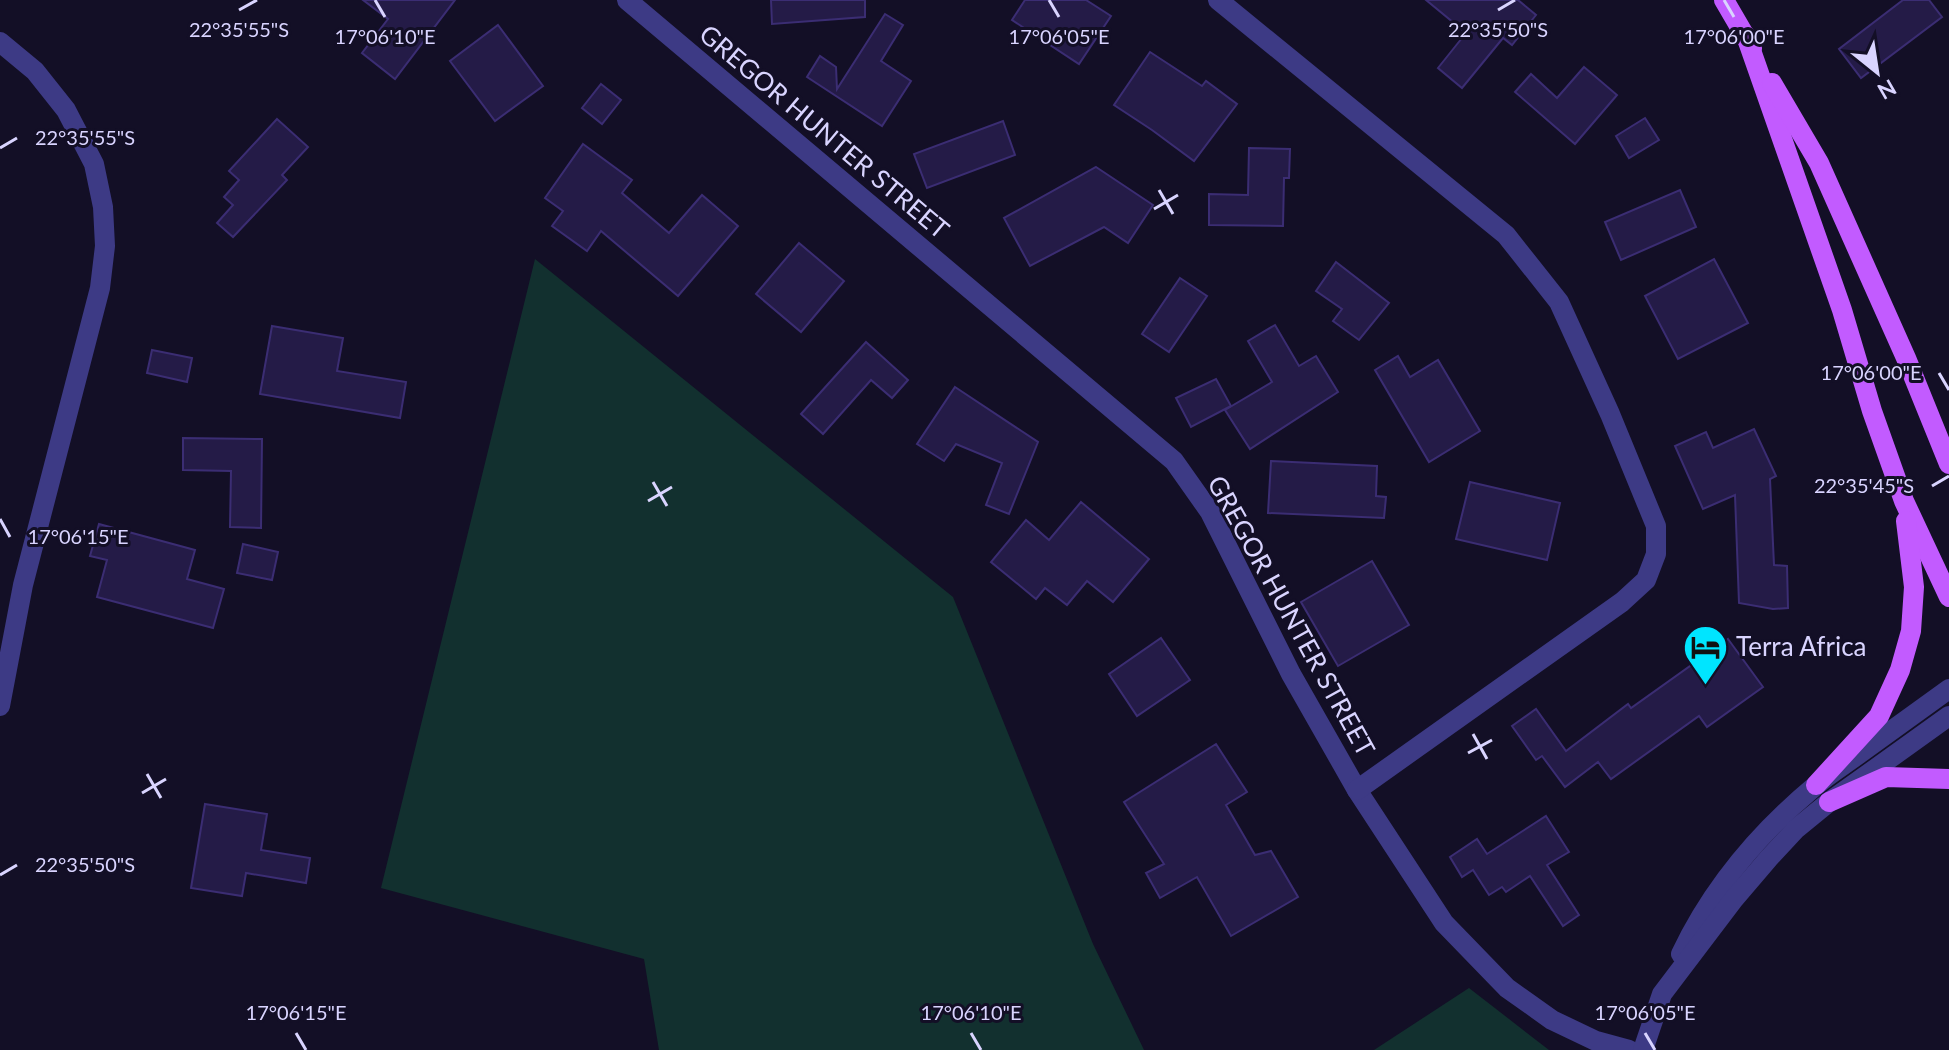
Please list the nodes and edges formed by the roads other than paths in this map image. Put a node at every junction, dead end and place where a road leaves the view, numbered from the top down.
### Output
1 (627, 0) edge
2 (1218, 0) edge
3 (1724, 0) edge
4 (1746, 36) junction
5 (0, 42) edge
6 (1949, 464) edge
7 (1904, 501) junction
8 (1949, 597) edge
9 (1949, 689) edge
10 (0, 706) edge
11 (1949, 716) edge
12 (1949, 779) edge
13 (1816, 785) junction
14 (1357, 790) junction
15 (1829, 802) junction
16 (1662, 994) junction
17 (1629, 1050) edge
18 (1643, 1050) edge

1 - 14 street, GREGOR HUNTER STREET
2 - 14 street
3 - 4 main road
4 - 6 main road
4 - 7 main road
5 - 10 street
7 - 8 main road
7 - 13 main road
9 - 13 street
11 - 15 street
12 - 15 main road
13 - 16 street
14 - 17 street, GREGOR HUNTER STREET
15 - 16 street
16 - 18 street

